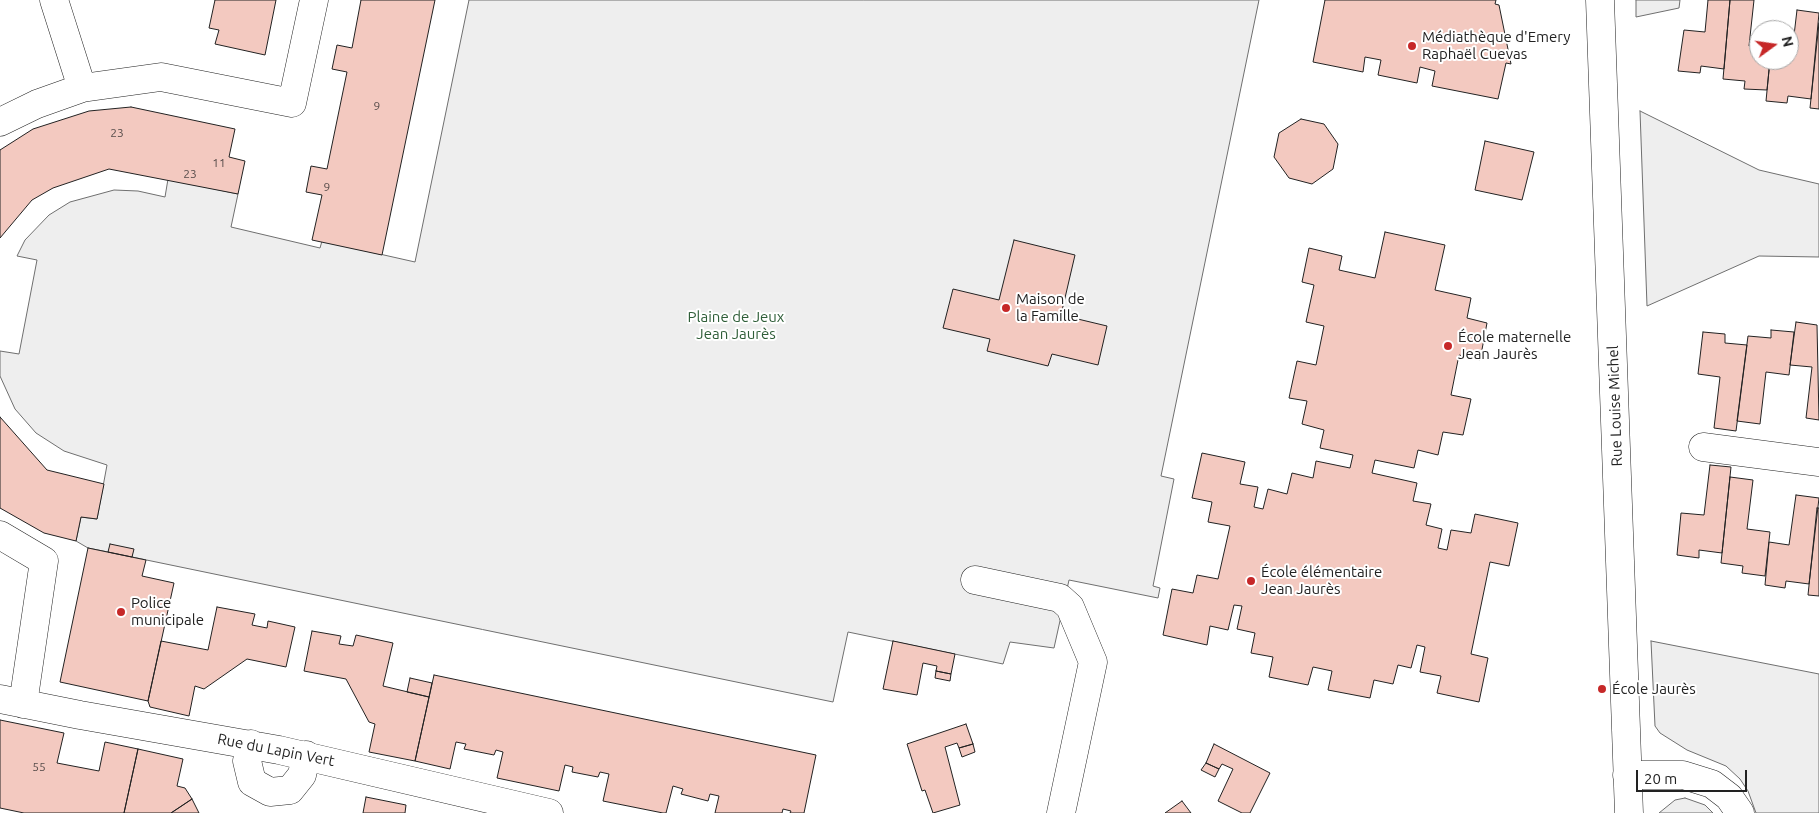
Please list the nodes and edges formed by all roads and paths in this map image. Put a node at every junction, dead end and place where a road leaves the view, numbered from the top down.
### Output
1 (54, 0) edge
2 (314, 0) edge
3 (1600, 0) edge
4 (82, 88) junction
5 (0, 122) edge
6 (1703, 447) dead end
7 (1819, 462) edge
8 (0, 535) edge
9 (974, 580) dead end
10 (12, 702) edge
11 (251, 744) junction
12 (306, 756) junction
13 (1628, 775) junction
14 (268, 803) edge
15 (549, 813) edge
16 (1062, 813) edge
17 (1629, 813) edge
18 (1740, 813) edge

1 - 4 street
2 - 4 street
3 - 13 street, Rue Louise Michel
4 - 5 street
6 - 7 street
8 - 10 street
9 - 16 street
10 - 11 street, Rue du Lapin Vert
11 - 12 street, Rue du Lapin Vert
11 - 14 street
12 - 14 street
12 - 15 street, Rue du Lapin Vert
13 - 17 street, Rue Louise Michel
13 - 18 street

